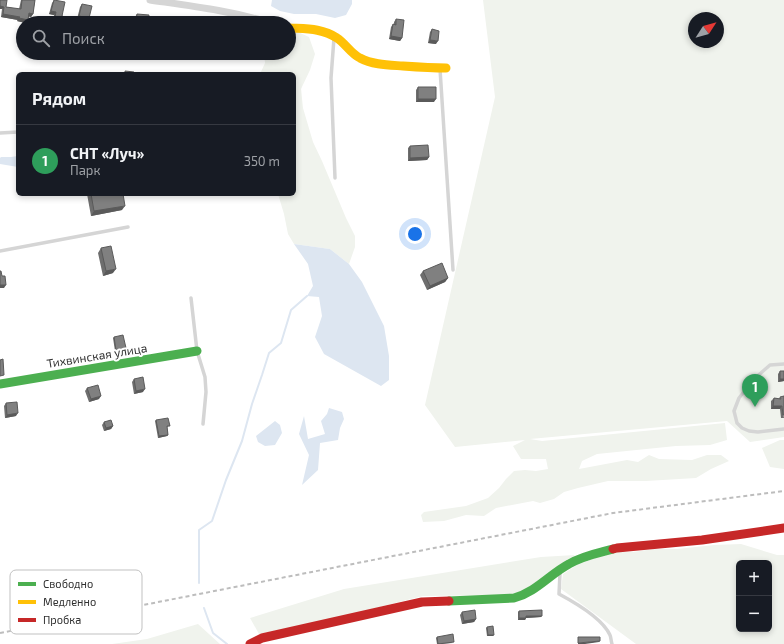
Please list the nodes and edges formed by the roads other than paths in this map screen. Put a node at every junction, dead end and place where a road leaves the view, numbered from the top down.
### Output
1 (150, 0) edge
2 (241, 16) edge
3 (296, 28) edge
4 (334, 36) junction
5 (443, 68) joint
6 (16, 132) edge
7 (0, 133) edge
8 (335, 178) dead end
9 (128, 227) dead end
10 (0, 251) edge
11 (453, 270) dead end
12 (191, 298) dead end
13 (197, 352) junction
14 (784, 364) edge
15 (0, 384) edge
16 (203, 424) dead end
17 (784, 429) edge
18 (784, 528) edge
19 (560, 570) junction
20 (250, 644) edge
21 (612, 644) edge

1 - 2 street
3 - 4 street
4 - 5 street
4 - 8 lane
5 - 11 lane
6 - 7 lane
9 - 10 lane
12 - 13 lane
13 - 15 street, Тихвинская улица
13 - 16 lane
14 - 17 lane
18 - 19 street
19 - 20 street
19 - 21 lane

